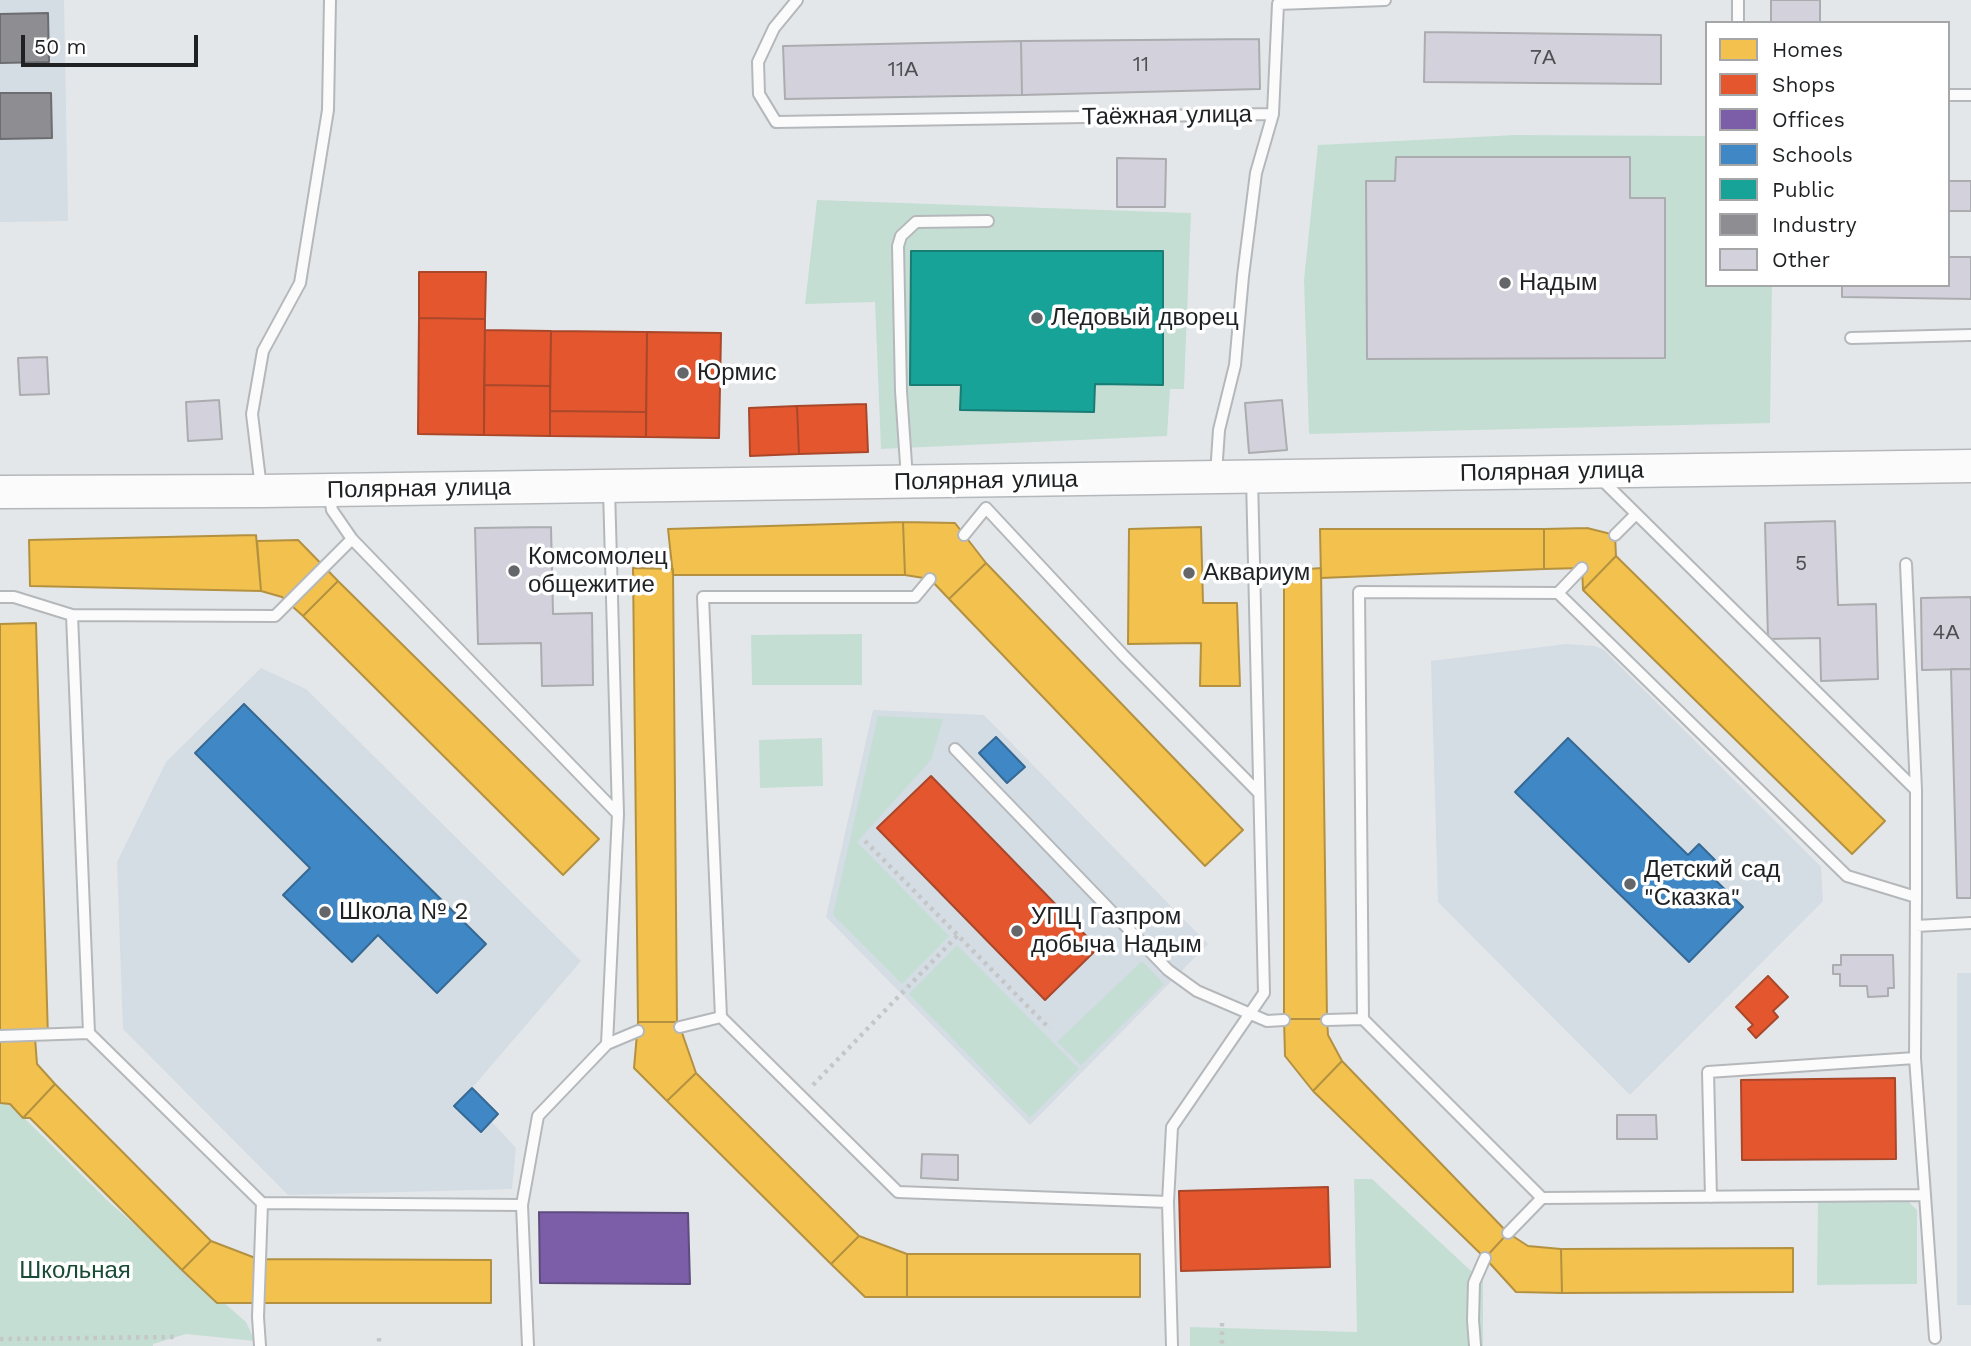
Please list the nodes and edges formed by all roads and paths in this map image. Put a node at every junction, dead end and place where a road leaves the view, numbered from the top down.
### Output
1 (330, 0) edge
2 (797, 0) edge
3 (1385, 0) edge
4 (1738, 0) edge
5 (1278, 2) edge
6 (1738, 21) edge
7 (1950, 95) edge
8 (1971, 95) edge
9 (1273, 114) junction
10 (988, 221) dead end
11 (1971, 335) edge
12 (1852, 338) dead end
13 (1971, 466) edge
14 (1594, 472) junction
15 (1216, 477) junction
16 (1252, 477) junction
17 (907, 482) junction
18 (609, 486) junction
19 (328, 490) junction
20 (262, 491) junction
21 (0, 492) edge
22 (985, 495) junction
23 (1636, 514) junction
24 (964, 534) dead end
25 (1615, 536) dead end
26 (352, 539) junction
27 (1906, 564) dead end
28 (1582, 568) dead end
29 (930, 579) dead end
30 (1558, 593) junction
31 (0, 597) edge
32 (72, 615) junction
33 (955, 749) dead end
34 (1916, 790) junction
35 (1259, 793) junction
36 (618, 814) junction
37 (865, 841) dead end
38 (1916, 897) junction
39 (1971, 923) edge
40 (1916, 926) junction
41 (958, 935) junction
42 (1250, 1014) junction
43 (721, 1017) junction
44 (1363, 1019) junction
45 (1284, 1020) dead end
46 (1327, 1020) dead end
47 (680, 1027) dead end
48 (1050, 1029) dead end
49 (638, 1031) dead end
50 (89, 1033) junction
51 (0, 1036) edge
52 (607, 1044) junction
53 (1916, 1058) junction
54 (802, 1097) junction
55 (1925, 1195) junction
56 (1711, 1197) junction
57 (1542, 1198) junction
58 (1168, 1202) junction
59 (262, 1203) junction
60 (522, 1205) junction
61 (1508, 1233) dead end
62 (1485, 1258) dead end
63 (1222, 1323) dead end
64 (177, 1337) dead end
65 (379, 1338) dead end
66 (1935, 1338) dead end
67 (0, 1339) edge
68 (260, 1346) edge
69 (379, 1346) edge
70 (528, 1346) edge
71 (1171, 1346) edge
72 (1222, 1346) edge
73 (1475, 1346) edge

1 - 20 lane
2 - 9 lane, Таёжная улица
3 - 5 lane
4 - 6 lane
5 - 9 lane
7 - 8 lane
9 - 15 lane, Таёжная улица
10 - 17 lane
11 - 12 lane
13 - 14 street, Полярная улица
14 - 16 street, Полярная улица
14 - 23 lane
15 - 16 street, Полярная улица
15 - 22 street, Полярная улица
16 - 35 lane
17 - 18 street, Полярная улица
17 - 22 street, Полярная улица
18 - 19 street, Полярная улица
18 - 36 lane
19 - 20 street, Полярная улица
19 - 26 lane
20 - 21 street, Полярная улица
22 - 24 lane
22 - 35 lane
23 - 25 lane
23 - 34 lane
26 - 32 lane
26 - 36 lane
27 - 34 lane
28 - 30 lane
29 - 43 lane
30 - 38 lane
30 - 44 lane
31 - 32 lane
32 - 50 lane
33 - 42 lane
34 - 38 lane
35 - 42 lane
36 - 52 lane
37 - 41 path
38 - 40 lane
39 - 40 lane
40 - 53 lane
41 - 48 path
41 - 54 path
42 - 45 lane
42 - 58 lane
43 - 47 lane
43 - 54 lane
44 - 46 lane
44 - 57 lane
49 - 52 lane
50 - 51 lane
50 - 59 lane
52 - 60 lane
53 - 55 lane
53 - 56 lane
54 - 58 lane
55 - 56 lane
55 - 66 lane
56 - 57 lane
57 - 61 lane
58 - 71 lane
59 - 60 lane
59 - 68 lane
60 - 70 lane
62 - 73 lane
63 - 72 path
64 - 67 path
65 - 69 path

